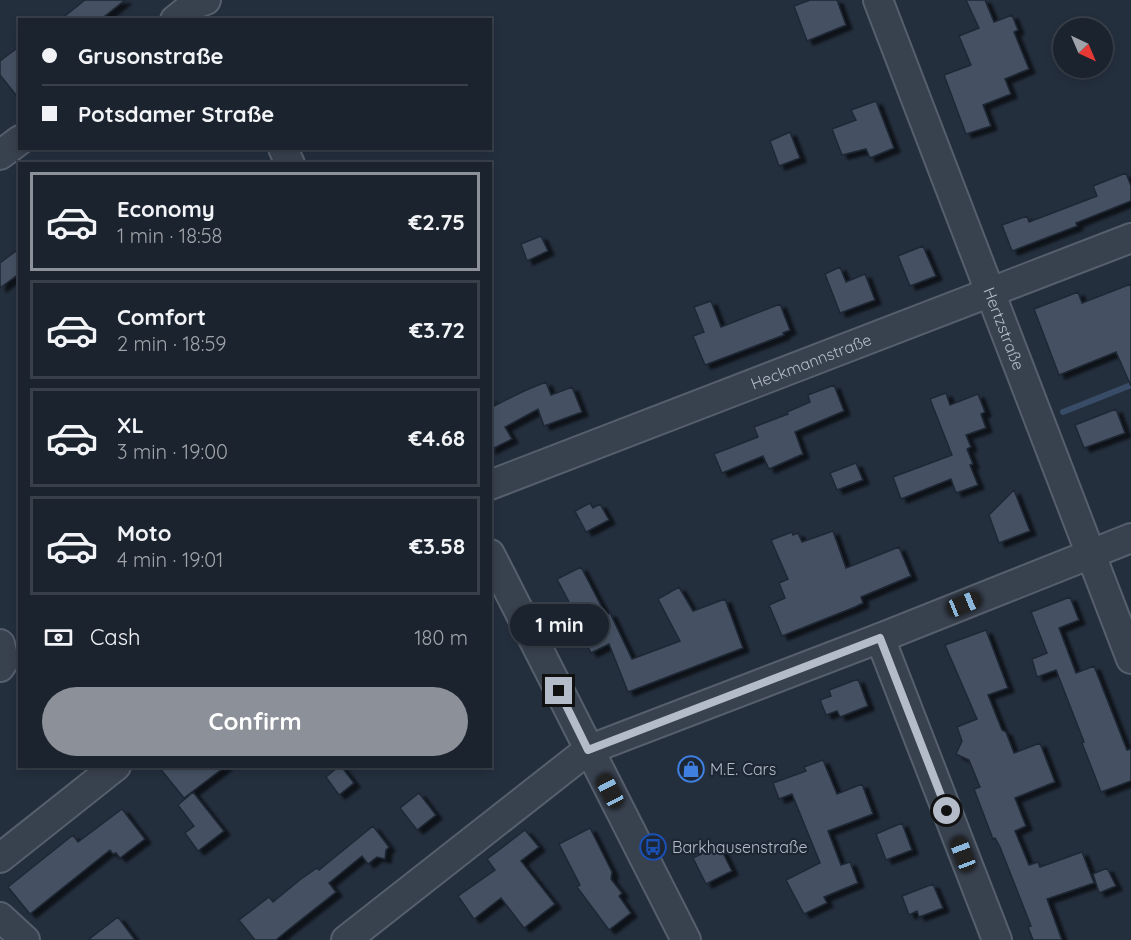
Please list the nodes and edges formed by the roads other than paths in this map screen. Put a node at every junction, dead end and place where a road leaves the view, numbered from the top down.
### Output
1 (878, 0) edge
2 (18, 142) edge
3 (0, 155) edge
4 (1131, 238) edge
5 (990, 291) junction
6 (492, 484) edge
7 (1131, 538) edge
8 (1091, 554) junction
9 (492, 558) edge
10 (880, 638) junction
11 (0, 644) edge
12 (1131, 659) edge
13 (0, 668) edge
14 (588, 750) junction
15 (114, 768) edge
16 (0, 858) edge
17 (0, 917) edge
18 (25, 940) edge
19 (346, 940) edge
20 (686, 940) edge
21 (997, 940) edge

1 - 5 street, Hertzstraße
2 - 3 street
4 - 5 street, Heckmannstraße
5 - 6 street, Heckmannstraße
5 - 8 street, Hertzstraße
7 - 8 street
8 - 10 street
8 - 12 street, Hertzstraße
9 - 14 street
10 - 14 street
10 - 21 street
11 - 13 street
14 - 19 street
14 - 20 street
15 - 16 street
17 - 18 street

